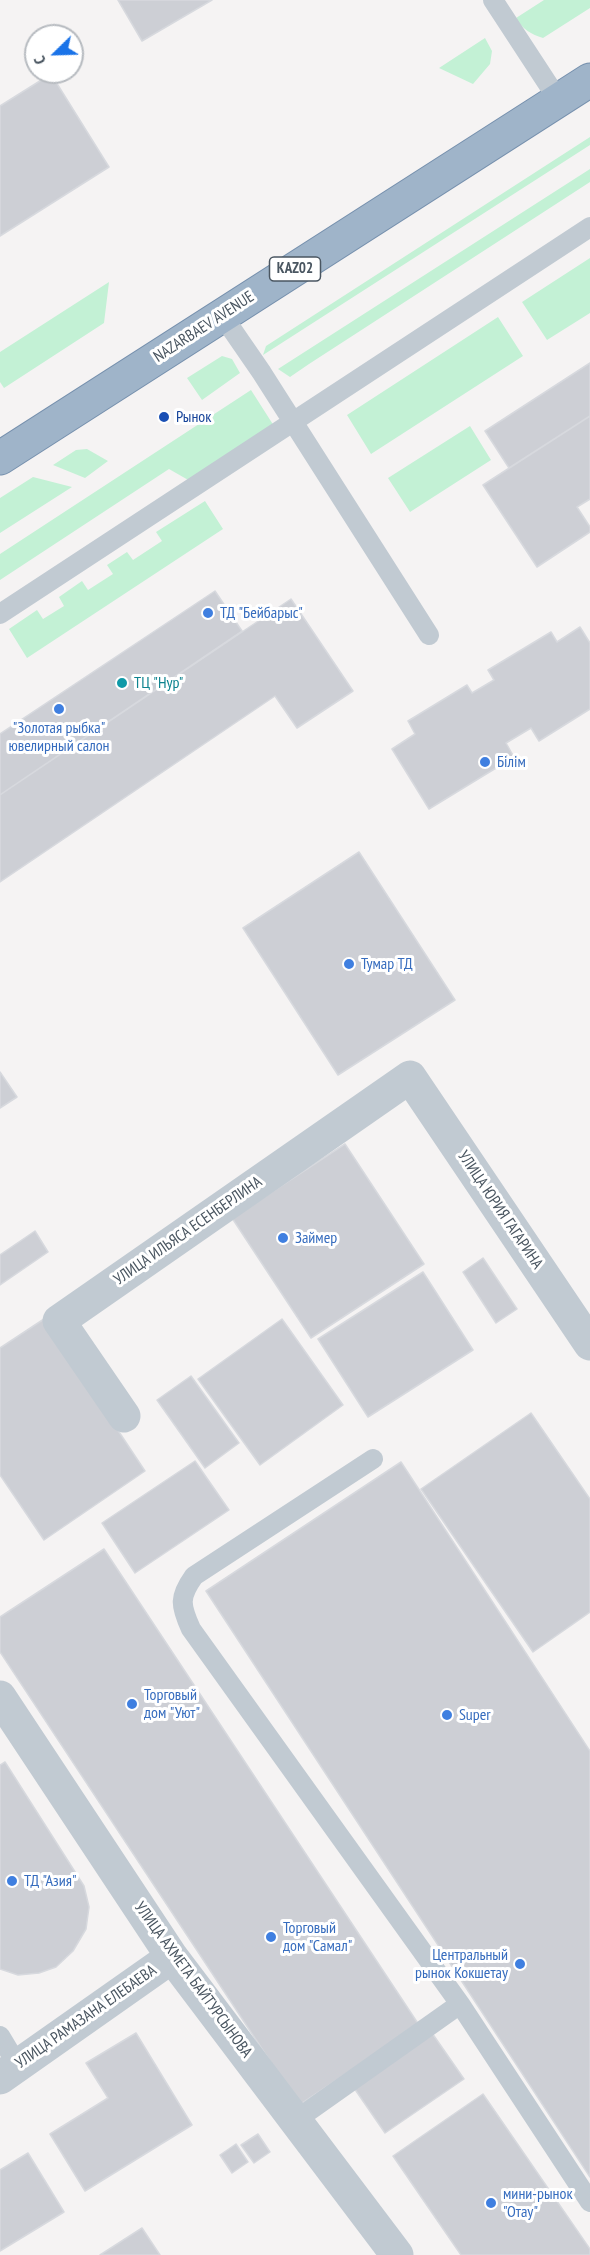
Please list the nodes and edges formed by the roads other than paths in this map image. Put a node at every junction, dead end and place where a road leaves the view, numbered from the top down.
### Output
1 (493, 0) edge
2 (590, 80) edge
3 (559, 101) junction
4 (590, 227) edge
5 (222, 315) junction
6 (294, 422) junction
7 (0, 458) edge
8 (0, 614) edge
9 (429, 635) dead end
10 (410, 1077) joint
11 (590, 1344) edge
12 (124, 1416) dead end
13 (373, 1459) dead end
14 (0, 1697) edge
15 (172, 1957) junction
16 (460, 2004) junction
17 (0, 2036) edge
18 (9, 2072) edge
19 (296, 2120) junction
20 (590, 2202) edge
21 (397, 2255) edge

1 - 3 lane
2 - 3 highway, NAZARBAEV AVENUE / KАZ02
3 - 5 highway, NAZARBAEV AVENUE / KАZ02
4 - 6 lane
5 - 6 lane
5 - 7 highway, NAZARBAEV AVENUE / KАZ02
6 - 8 lane
6 - 9 lane
10 - 11 street, УЛИЦА ЮРИЯ ГАГАРИНА
10 - 12 street, УЛИЦА ИЛЬЯСА ЕСЕНБЕРЛИНА
13 - 16 lane
14 - 15 street, УЛИЦА АХМЕТА БАЙТУРСЫНОВА
15 - 18 street, УЛИЦА РАМАЗАНА ЕЛЕБАЕВА
15 - 19 street, УЛИЦА АХМЕТА БАЙТУРСЫНОВА
16 - 19 lane
16 - 20 lane
17 - 18 lane
19 - 21 street, УЛИЦА АХМЕТА БАЙТУРСЫНОВА

